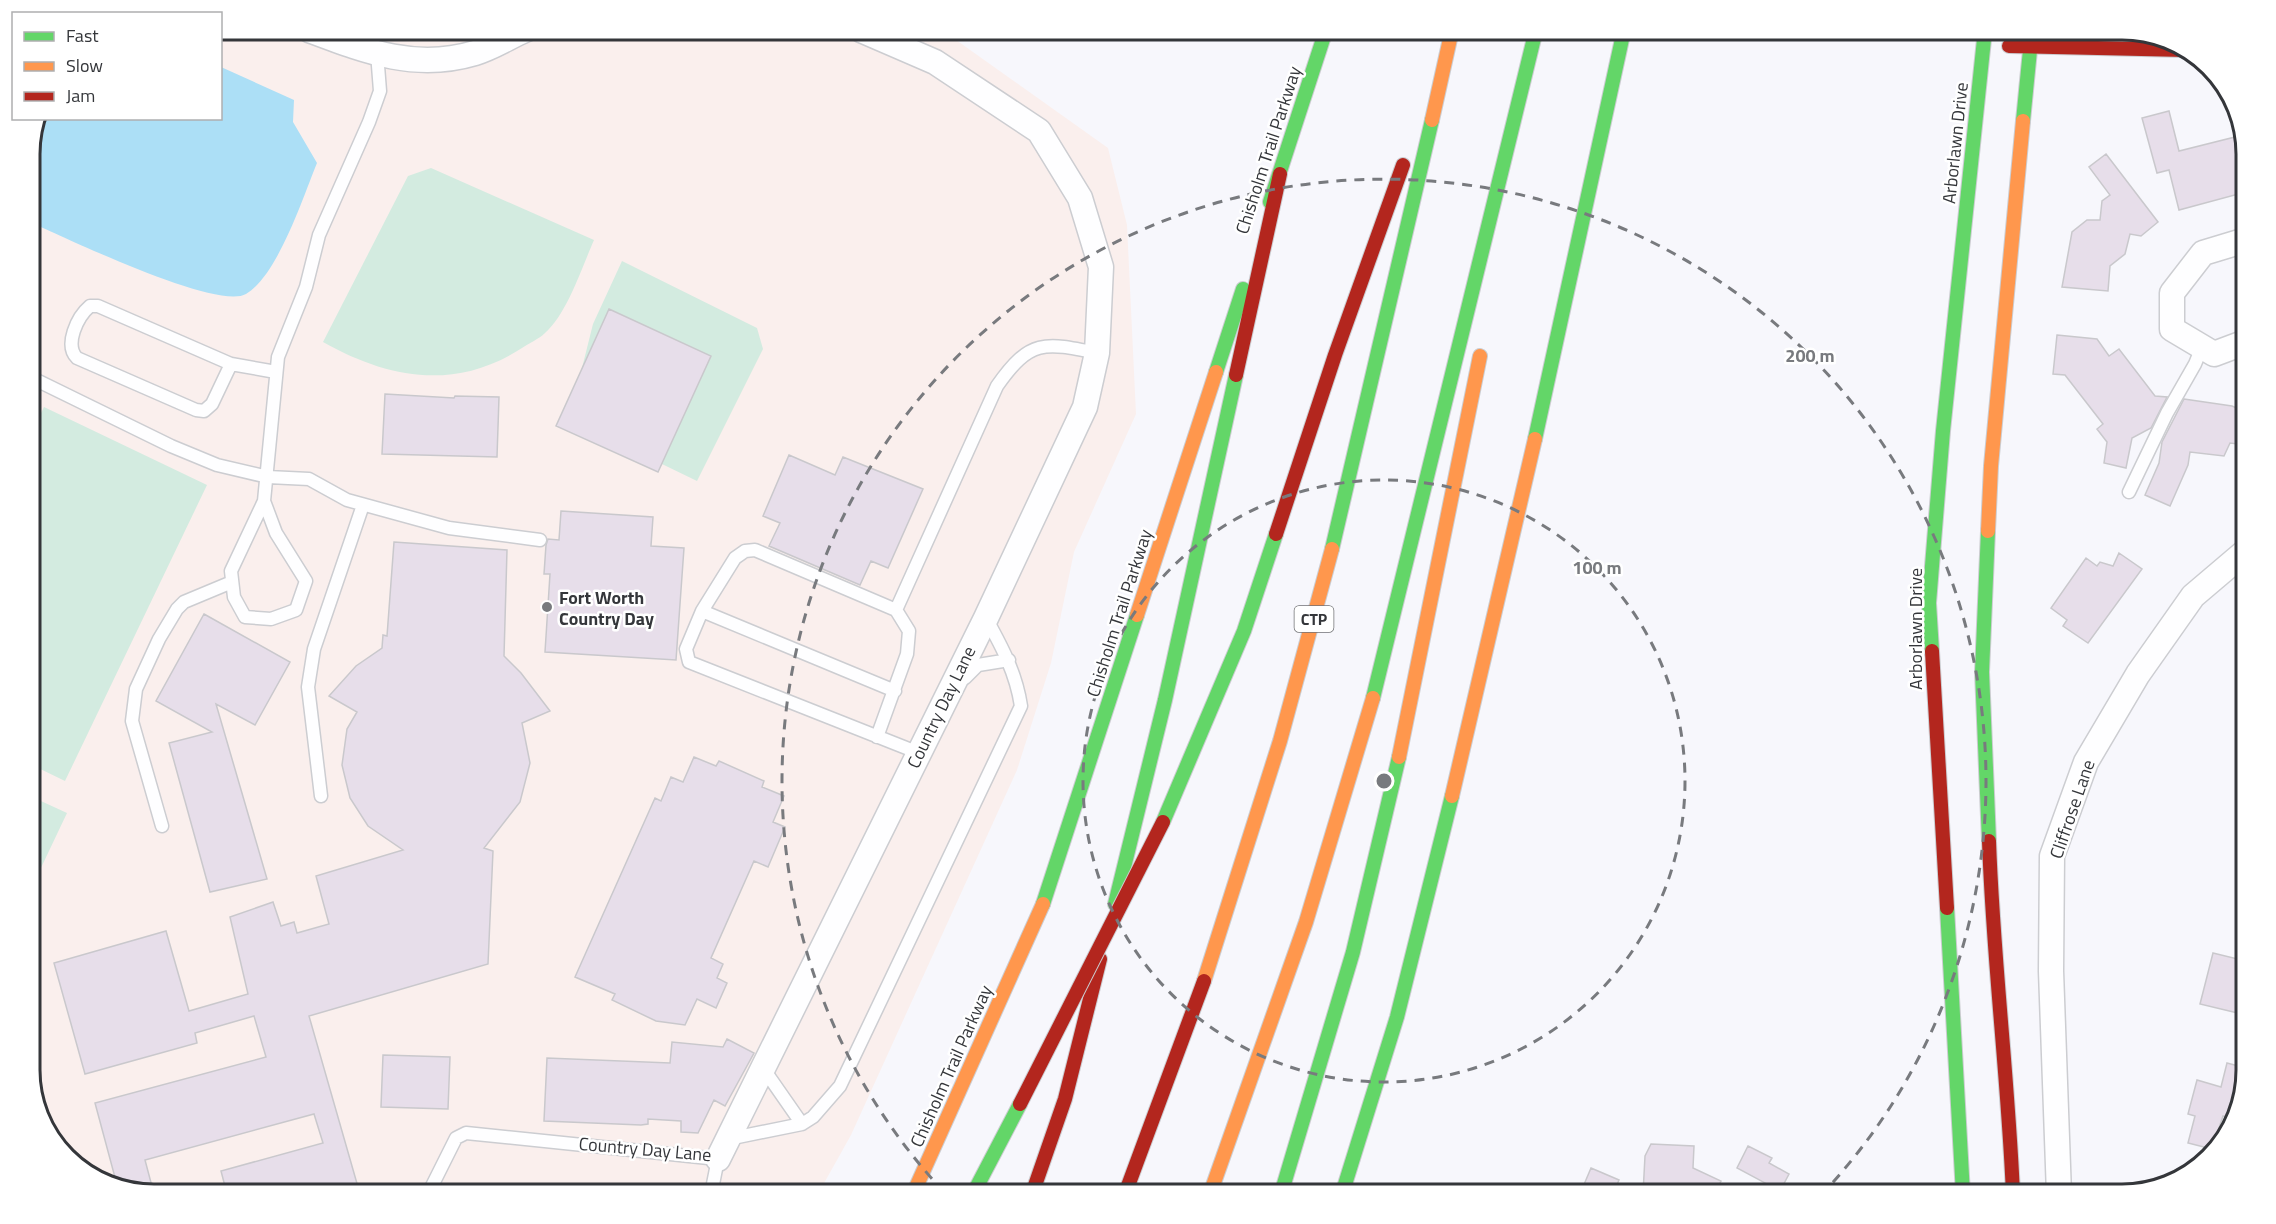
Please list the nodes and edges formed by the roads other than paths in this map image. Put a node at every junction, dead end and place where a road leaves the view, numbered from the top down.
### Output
1 (339, 40) edge
2 (503, 40) edge
3 (884, 40) edge
4 (1323, 40) edge
5 (1448, 40) edge
6 (1450, 40) edge
7 (1534, 40) edge
8 (1622, 40) edge
9 (1984, 40) edge
10 (2031, 40) edge
11 (1984, 44) junction
12 (2031, 47) junction
13 (2165, 50) edge
14 (377, 53) junction
15 (1518, 109) junction
16 (1415, 131) dead end
17 (1407, 153) dead end
18 (1280, 174) junction
19 (1501, 238) dead end
20 (2235, 243) edge
21 (1483, 342) dead end
22 (2235, 346) edge
23 (2202, 347) junction
24 (1097, 353) junction
25 (231, 364) junction
26 (276, 372) junction
27 (41, 382) edge
28 (268, 477) junction
29 (2129, 492) dead end
30 (264, 501) junction
31 (363, 505) junction
32 (540, 540) dead end
33 (2235, 560) edge
34 (232, 582) junction
35 (896, 610) junction
36 (702, 611) junction
37 (986, 618) junction
38 (1009, 660) junction
39 (896, 691) junction
40 (944, 703) junction
41 (877, 737) junction
42 (919, 753) junction
43 (321, 796) dead end
44 (162, 826) dead end
45 (763, 1068) junction
46 (802, 1124) junction
47 (723, 1149) junction
48 (433, 1184) edge
49 (714, 1184) edge
50 (917, 1184) edge
51 (978, 1184) edge
52 (1035, 1184) edge
53 (1129, 1184) edge
54 (1214, 1184) edge
55 (1284, 1184) edge
56 (1345, 1184) edge
57 (1962, 1184) edge
58 (2013, 1184) edge
59 (2059, 1184) edge

1 - 14 street
2 - 14 street
3 - 24 street, Country Day Lane
4 - 18 main road, Chisholm Trail Parkway
5 - 16 main road
6 - 53 main road, CTP
7 - 15 main road
8 - 56 main road
9 - 11 main road, Arborlawn Drive
10 - 12 main road
11 - 12 main road
11 - 57 main road, Arborlawn Drive
12 - 13 main road
12 - 58 main road
14 - 26 lane
15 - 19 main road
15 - 54 main road
17 - 51 main road, bridge
18 - 50 main road, Chisholm Trail Parkway
18 - 52 main road
20 - 23 street
21 - 55 main road
22 - 23 street
23 - 29 lane
24 - 35 lane
24 - 37 street, Country Day Lane
25 - 25 lane
25 - 26 lane
26 - 28 lane
27 - 28 lane
28 - 30 lane
28 - 31 lane
30 - 34 lane
30 - 34 lane
31 - 32 lane
31 - 43 lane
33 - 59 street, Cliffrose Lane
34 - 44 lane
35 - 36 lane
35 - 39 lane
36 - 39 lane
36 - 41 lane
37 - 38 lane
37 - 40 street, Country Day Lane
38 - 40 lane
38 - 46 lane
39 - 41 lane
40 - 42 street, Country Day Lane
41 - 42 lane
42 - 45 street, Country Day Lane
45 - 46 lane
45 - 47 street, Country Day Lane
46 - 47 lane
47 - 48 lane, Country Day Lane
47 - 49 lane

